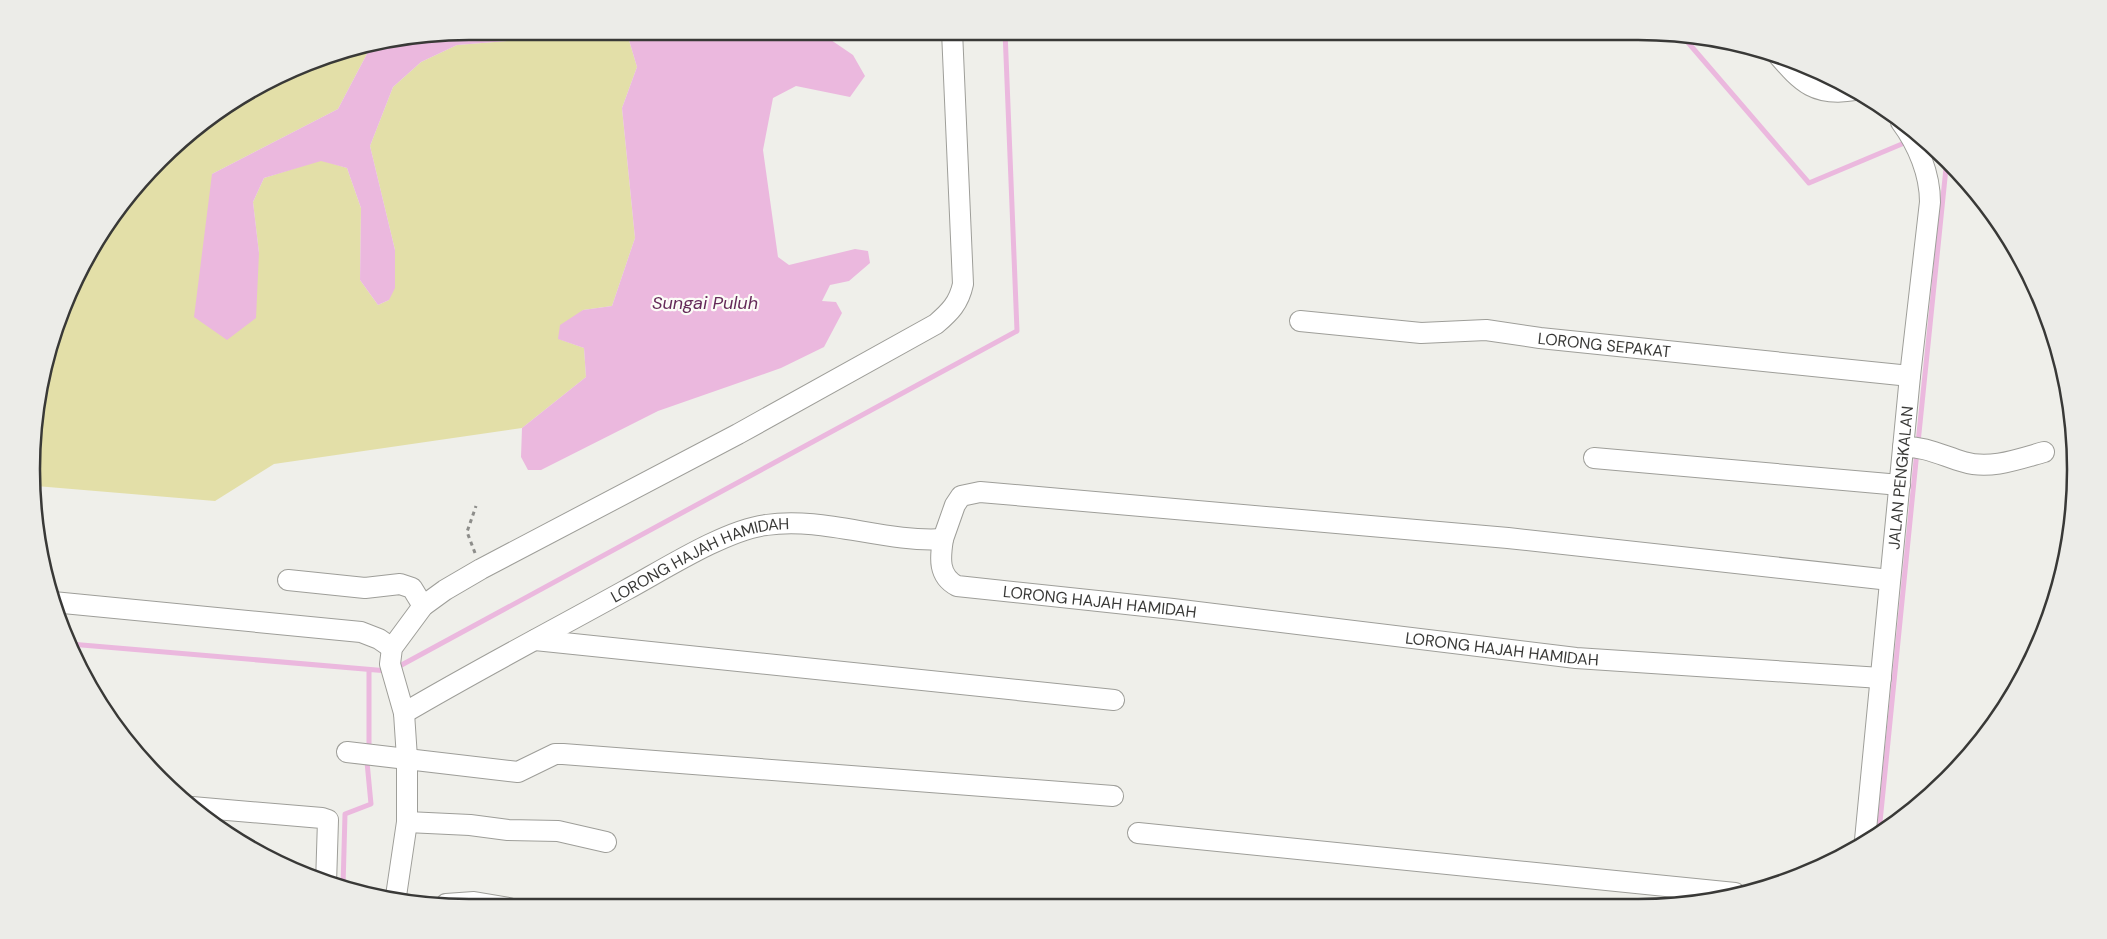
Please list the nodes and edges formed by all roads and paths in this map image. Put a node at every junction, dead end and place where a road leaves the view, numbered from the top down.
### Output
1 (952, 40) edge
2 (1791, 69) edge
3 (1838, 90) edge
4 (1909, 138) edge
5 (1300, 321) dead end
6 (1910, 376) junction
7 (1907, 446) junction
8 (2044, 452) dead end
9 (1594, 458) dead end
10 (1900, 485) junction
11 (476, 506) dead end
12 (943, 539) junction
13 (481, 569) junction
14 (288, 580) dead end
15 (1890, 580) junction
16 (61, 603) edge
17 (423, 606) junction
18 (535, 640) junction
19 (391, 656) junction
20 (1880, 678) junction
21 (1114, 700) dead end
22 (404, 713) junction
23 (346, 752) dead end
24 (407, 758) junction
25 (1113, 796) dead end
26 (206, 808) edge
27 (407, 822) junction
28 (1138, 833) dead end
29 (1866, 833) edge
30 (606, 842) dead end
31 (326, 874) edge
32 (1719, 891) edge
33 (397, 893) edge

1 - 13 street
2 - 3 street
4 - 6 street, JALAN PENGKALAN
5 - 6 street, LORONG SEPAKAT
6 - 7 street, JALAN PENGKALAN
7 - 8 street
7 - 10 street, JALAN PENGKALAN
9 - 10 street
10 - 15 street, JALAN PENGKALAN
11 - 13 path
12 - 15 street
12 - 18 street, LORONG HAJAH HAMIDAH
12 - 20 street, LORONG HAJAH HAMIDAH
13 - 17 street
14 - 17 street
15 - 20 street, JALAN PENGKALAN
16 - 19 street
17 - 19 street
18 - 21 street
18 - 22 street, LORONG HAJAH HAMIDAH
19 - 22 street
20 - 29 street, JALAN PENGKALAN
22 - 24 street
23 - 24 street
24 - 25 street
24 - 27 street
26 - 31 street
27 - 30 street
27 - 33 street
28 - 32 street

